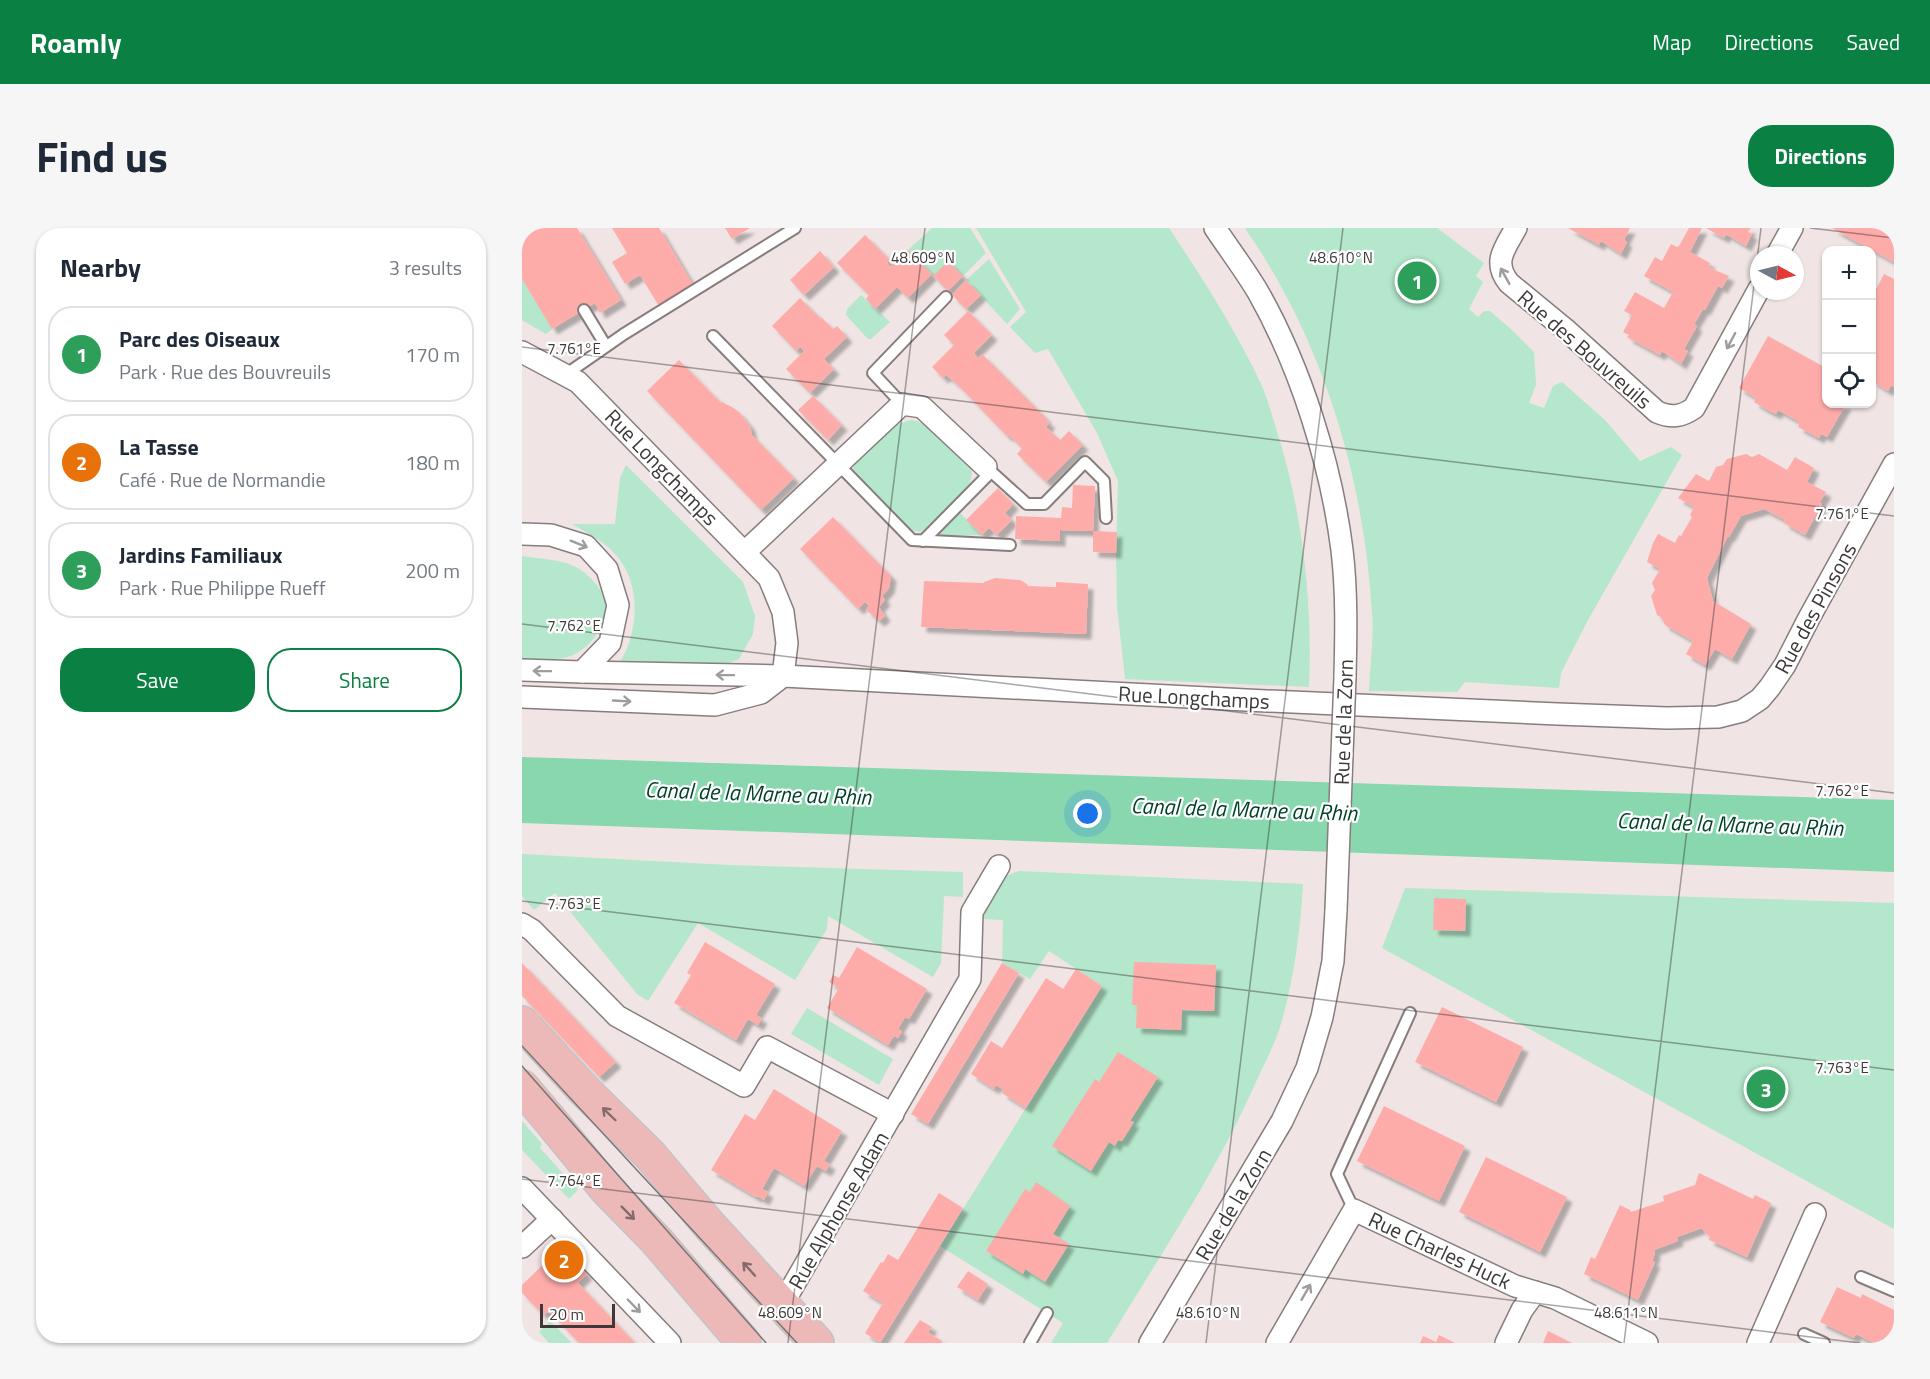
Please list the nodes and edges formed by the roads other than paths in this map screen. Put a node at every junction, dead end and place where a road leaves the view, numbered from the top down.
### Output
1 (795, 228) edge
2 (1215, 228) edge
3 (1516, 228) edge
4 (1792, 228) edge
5 (1783, 246) edge
6 (946, 297) dead end
7 (1753, 300) edge
8 (584, 310) dead end
9 (713, 336) dead end
10 (606, 346) junction
11 (522, 352) edge
12 (572, 378) junction
13 (902, 404) junction
14 (1894, 464) edge
15 (837, 465) junction
16 (989, 470) junction
17 (1106, 518) dead end
18 (522, 534) edge
19 (923, 541) junction
20 (1010, 545) dead end
21 (745, 552) junction
22 (522, 670) edge
23 (582, 672) junction
24 (783, 676) junction
25 (522, 697) edge
26 (1742, 711) joint
27 (999, 866) dead end
28 (522, 924) edge
29 (1410, 1013) dead end
30 (522, 1023) edge
31 (522, 1088) edge
32 (893, 1114) junction
33 (526, 1192) edge
34 (1353, 1210) junction
35 (1815, 1214) dead end
36 (552, 1219) junction
37 (522, 1247) edge
38 (1861, 1277) dead end
39 (1894, 1291) edge
40 (1535, 1292) junction
41 (782, 1305) junction
42 (1047, 1313) dead end
43 (1804, 1334) dead end
44 (1644, 1342) edge
45 (670, 1343) edge
46 (744, 1343) edge
47 (817, 1343) edge
48 (1029, 1343) edge
49 (1150, 1343) edge
50 (1277, 1343) edge
51 (1506, 1343) edge
52 (1758, 1343) edge
53 (1824, 1343) edge

1 - 10 lane
2 - 49 street, Rue de la Zorn, bridge
7 -> 3 street, Rue des Bouvreuils
4 - 5 street
6 - 13 lane
8 - 10 lane
9 - 15 lane
10 - 12 lane
11 - 12 street, Rue Longchamps
12 - 21 street, Rue Longchamps
13 - 15 street
13 - 16 street
14 - 26 street, Rue des Pinsons
15 - 19 lane
15 - 21 street
16 - 17 lane
16 - 19 lane
18 -> 23 street
19 - 20 lane
21 - 24 street, Rue Longchamps
23 -> 22 street
24 -> 23 street
25 -> 24 street
24 - 26 street, Rue Longchamps
27 - 32 street, Rue Alphonse Adam
28 - 32 street, Rue Alphonse Adam
29 - 34 lane
41 -> 30 main road
31 -> 46 main road
32 - 41 street, Rue Alphonse Adam
33 - 36 street
34 - 40 street, Rue Charles Huck
50 -> 34 street, Rue Charles Huck
35 - 52 street
36 - 37 street
36 -> 45 street
38 - 39 lane
40 - 44 street, Rue Charles Huck
40 - 51 street
41 - 47 main road
42 - 48 lane
43 - 53 lane

